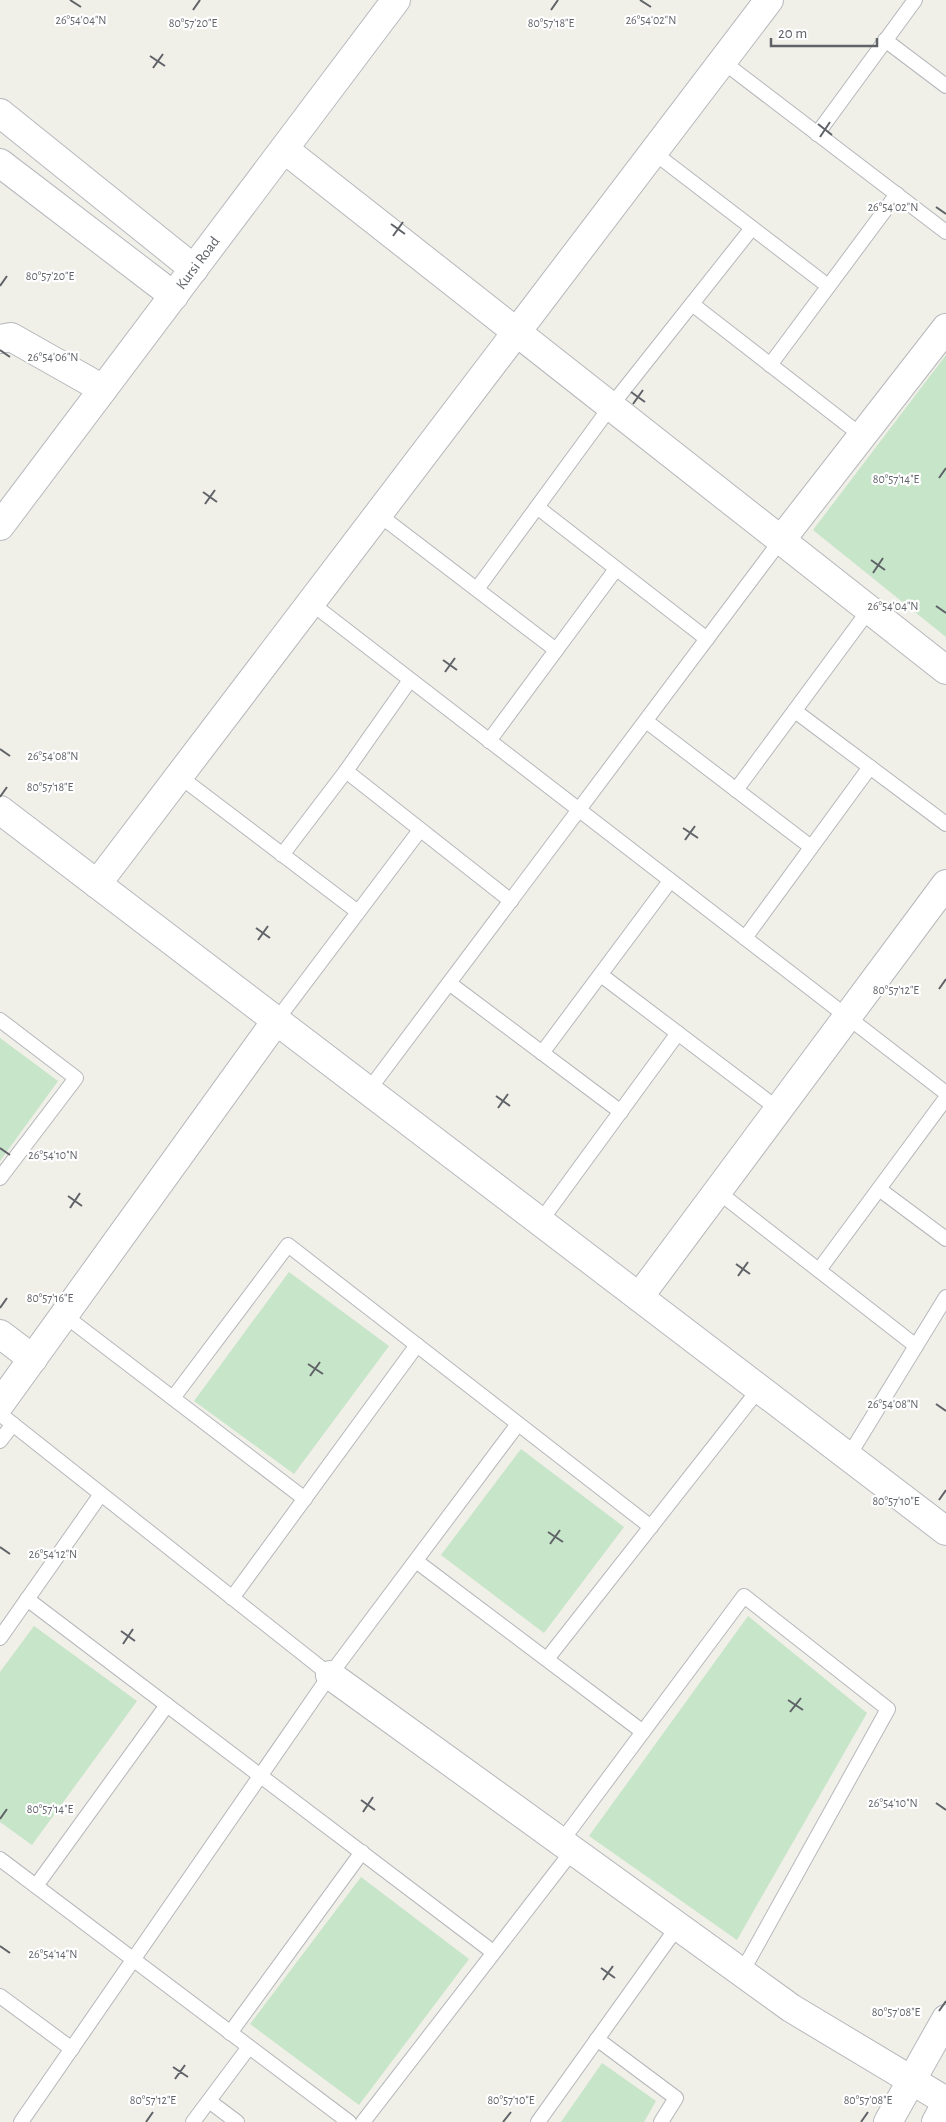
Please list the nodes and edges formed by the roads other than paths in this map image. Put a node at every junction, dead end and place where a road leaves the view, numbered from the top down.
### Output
1 (396, 0) edge
2 (769, 0) edge
3 (915, 0) edge
4 (885, 40) junction
5 (722, 61) junction
6 (946, 86) edge
7 (0, 113) edge
8 (818, 134) junction
9 (284, 149) junction
10 (654, 152) junction
11 (0, 163) edge
12 (897, 194) junction
13 (752, 228) junction
14 (946, 232) edge
15 (194, 269) junction
16 (828, 286) junction
17 (174, 296) junction
18 (692, 304) junction
19 (946, 328) edge
20 (516, 332) junction
21 (0, 338) edge
22 (770, 365) junction
23 (103, 388) junction
24 (611, 406) junction
25 (862, 436) junction
26 (537, 507) junction
27 (378, 514) junction
28 (0, 526) edge
29 (781, 540) junction
30 (616, 569) junction
31 (477, 589) junction
32 (311, 603) junction
33 (869, 610) junction
34 (707, 640) junction
35 (556, 650) junction
36 (946, 670) edge
37 (410, 680) junction
38 (794, 711) junction
39 (646, 721) junction
40 (489, 741) junction
41 (870, 767) junction
42 (346, 771) junction
43 (179, 776) junction
44 (736, 790) junction
45 (0, 810) edge
46 (579, 810) junction
47 (946, 824) edge
48 (420, 830) junction
49 (811, 847) junction
50 (282, 854) junction
51 (670, 881) junction
52 (97, 884) junction
53 (946, 884) edge
54 (511, 901) junction
55 (358, 912) junction
56 (745, 938) junction
57 (601, 975) junction
58 (449, 983) junction
59 (846, 1018) junction
60 (0, 1020) edge
61 (276, 1021) junction
62 (678, 1033) junction
63 (542, 1053) junction
64 (368, 1091) junction
65 (946, 1093) edge
66 (946, 1098) edge
67 (778, 1109) junction
68 (621, 1112) junction
69 (0, 1178) edge
70 (879, 1189) junction
71 (717, 1191) junction
72 (540, 1222) junction
73 (946, 1239) edge
74 (819, 1270) junction
75 (638, 1297) junction
76 (946, 1297) edge
77 (64, 1315) junction
78 (0, 1334) edge
79 (417, 1345) junction
80 (916, 1346) junction
81 (33, 1359) junction
82 (759, 1389) junction
83 (173, 1398) junction
84 (0, 1414) edge
85 (6, 1414) edge
86 (518, 1424) junction
87 (0, 1440) edge
88 (848, 1458) junction
89 (101, 1494) junction
90 (305, 1499) junction
91 (651, 1527) junction
92 (946, 1532) edge
93 (416, 1561) junction
94 (232, 1598) junction
95 (27, 1599) junction
96 (0, 1638) edge
97 (546, 1659) junction
98 (330, 1675) junction
99 (167, 1705) junction
100 (643, 1732) junction
101 (261, 1776) junction
102 (567, 1846) junction
103 (362, 1852) junction
104 (0, 1860) edge
105 (36, 1886) junction
106 (678, 1926) junction
107 (493, 1952) junction
108 (134, 1960) junction
109 (742, 1972) junction
110 (0, 1996) edge
111 (946, 2019) edge
112 (230, 2033) junction
113 (597, 2039) junction
114 (250, 2047) junction
115 (72, 2050) junction
116 (911, 2080) junction
117 (209, 2101) junction
118 (946, 2102) edge
119 (21, 2122) edge
120 (193, 2122) edge
121 (238, 2122) edge
122 (349, 2122) edge
123 (363, 2122) edge
124 (538, 2122) edge
125 (662, 2122) edge
126 (888, 2122) edge
127 (936, 2122) edge

1 - 9 street, Kursi Road
2 - 5 street
3 - 4 lane
4 - 6 lane
4 - 8 lane
5 - 8 lane
5 - 10 street
7 - 15 street
8 - 12 lane
9 - 15 street, Kursi Road
9 - 20 street
10 - 13 lane
10 - 20 street
11 - 17 street
12 - 14 lane
12 - 16 lane
13 - 16 lane
13 - 18 lane
15 - 17 street, Kursi Road
16 - 22 lane
17 - 23 street, Kursi Road
18 - 22 lane
18 - 24 lane
19 - 25 street
20 - 24 street
20 - 27 street
21 - 23 street
22 - 25 lane
23 - 28 street, Kursi Road
24 - 26 lane
24 - 29 street
25 - 29 street
26 - 30 lane
26 - 31 lane
27 - 31 lane
27 - 32 street
29 - 33 street
29 - 34 lane
30 - 34 lane
30 - 35 lane
31 - 35 lane
32 - 37 lane
32 - 43 street
33 - 36 street
33 - 38 lane
34 - 39 lane
35 - 40 lane
37 - 40 lane
37 - 42 lane
38 - 41 lane
38 - 44 lane
39 - 44 lane
39 - 46 lane
40 - 46 lane
41 - 47 lane
41 - 49 lane
42 - 48 lane
42 - 50 lane
43 - 50 lane
43 - 52 street
44 - 49 lane
45 - 52 street
46 - 51 lane
46 - 54 lane
48 - 54 lane
48 - 55 lane
49 - 56 lane
50 - 55 lane
51 - 56 lane
51 - 57 lane
52 - 61 street
53 - 59 street
54 - 58 lane
55 - 61 lane
56 - 59 lane
57 - 62 lane
57 - 63 lane
58 - 63 lane
58 - 64 lane
59 - 65 lane
59 - 67 street
60 - 69 lane
61 - 64 street
61 - 77 street
62 - 67 lane
62 - 68 lane
63 - 68 lane
64 - 72 street
66 - 70 lane
67 - 71 street
68 - 72 lane
70 - 73 lane
70 - 74 lane
71 - 74 lane
71 - 75 street
72 - 75 street
74 - 80 lane
75 - 82 street
76 - 80 lane
77 - 81 street
77 - 83 lane
78 - 81 street
79 - 83 lane
79 - 86 lane
79 - 90 lane
80 - 88 lane
81 - 85 street
82 - 88 street
82 - 91 lane
83 - 90 lane
84 - 85 lane
85 - 87 lane
85 - 89 lane
86 - 91 lane
86 - 93 lane
88 - 92 street
89 - 94 lane
89 - 95 lane
90 - 94 lane
91 - 97 lane
93 - 97 lane
93 - 98 lane
94 - 98 lane
95 - 96 lane
95 - 99 lane
97 - 100 lane
98 - 101 lane
98 - 102 street
99 - 101 lane
99 - 105 lane
100 - 102 lane
100 - 109 lane
101 - 103 lane
101 - 108 lane
102 - 106 street
102 - 107 lane
103 - 107 lane
103 - 112 lane
104 - 105 lane
105 - 108 lane
106 - 109 street
106 - 113 lane
107 - 123 lane
108 - 112 lane
108 - 115 lane
109 - 116 street
110 - 115 lane
111 - 116 street
112 - 114 lane
113 - 124 lane
113 - 125 lane
114 - 117 lane
114 - 122 lane
115 - 119 lane
116 - 118 street
116 - 126 street
117 - 120 lane
117 - 121 lane
118 - 127 street

